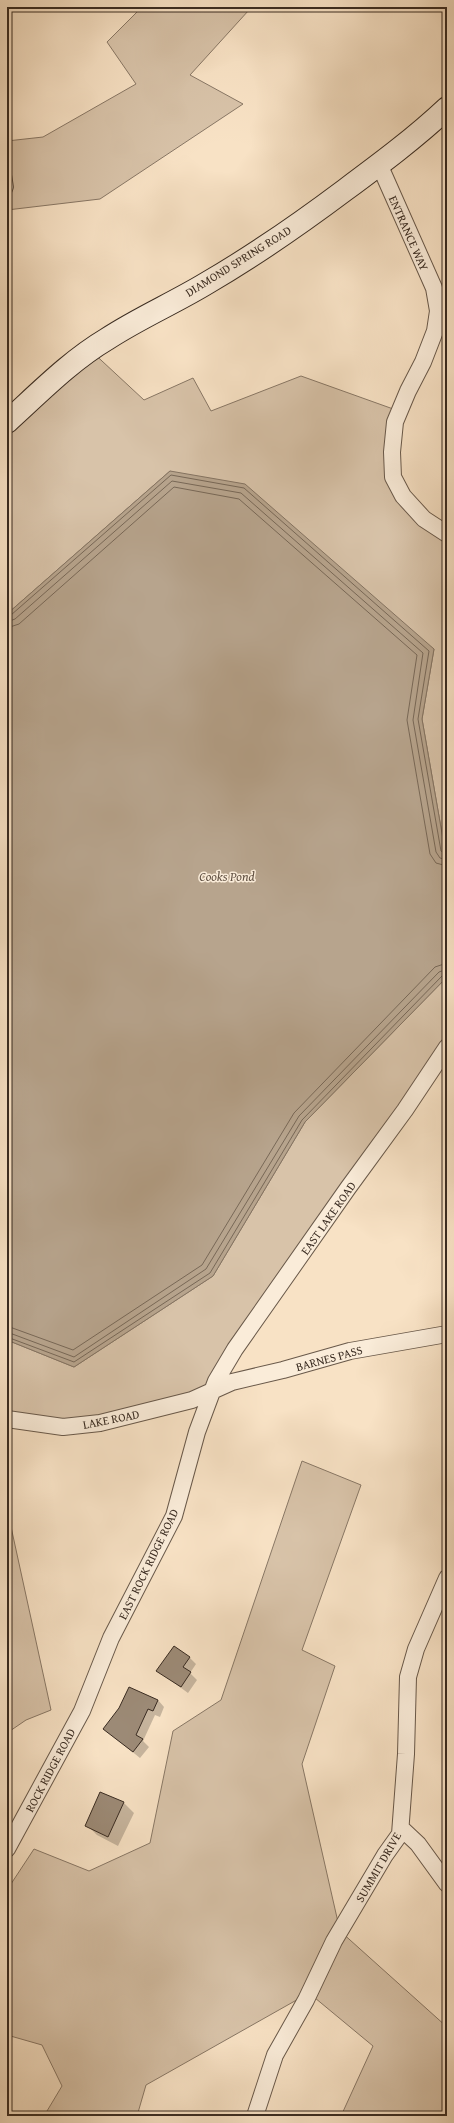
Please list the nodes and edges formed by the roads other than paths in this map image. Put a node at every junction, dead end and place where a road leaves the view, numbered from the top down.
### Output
1 (447, 108) edge
2 (379, 164) junction
3 (7, 175) edge
4 (7, 192) edge
5 (442, 312) edge
6 (7, 422) edge
7 (447, 534) edge
8 (447, 1047) edge
9 (447, 1334) edge
10 (213, 1390) junction
11 (7, 1419) edge
12 (447, 1578) edge
13 (82, 1711) joint
14 (400, 1828) junction
15 (7, 1849) edge
16 (447, 1884) edge
17 (256, 2116) edge

1 - 2 street, DIAMOND SPRING ROAD
2 - 5 street, ENTRANCE WAY
2 - 6 street, DIAMOND SPRING ROAD
3 - 4 lane
5 - 7 street, ENTRANCE WAY
8 - 10 street, EAST LAKE ROAD
9 - 10 street, BARNES PASS
10 - 11 street, LAKE ROAD
10 - 13 street, EAST ROCK RIDGE ROAD
12 - 14 street, SUMMIT DRIVE
13 - 15 street, ROCK RIDGE ROAD
14 - 16 street
14 - 17 street, SUMMIT DRIVE

